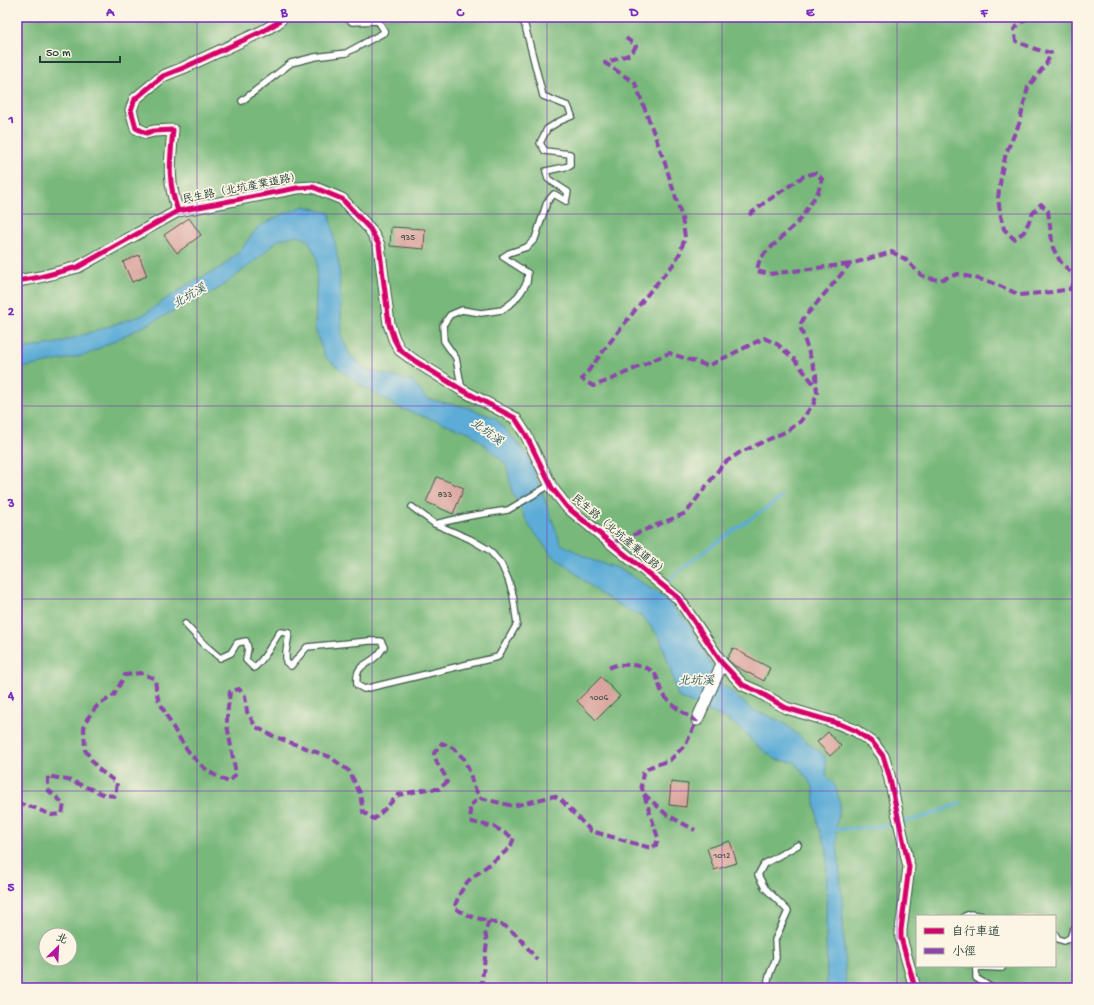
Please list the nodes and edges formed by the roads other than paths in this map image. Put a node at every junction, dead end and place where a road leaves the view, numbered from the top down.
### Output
1 (283, 17) edge
2 (346, 17) edge
3 (513, 17) edge
4 (242, 101) dead end
5 (178, 212) junction
6 (17, 281) edge
7 (462, 390) junction
8 (550, 485) junction
9 (412, 507) dead end
10 (435, 524) junction
11 (185, 624) dead end
12 (722, 664) dead end
13 (697, 720) dead end
14 (798, 845) dead end
15 (1077, 926) edge
16 (1056, 936) edge
17 (976, 967) edge
18 (976, 967) edge
19 (1002, 967) edge
20 (766, 988) edge
21 (915, 988) edge
22 (992, 988) edge

1 - 5 street
2 - 4 lane
3 - 7 lane
5 - 6 street, 民生路（北坑產業道路）
5 - 7 street, 民生路（北坑產業道路）
7 - 8 street, 民生路（北坑產業道路）
8 - 10 lane
8 - 21 street, 民生路（北坑產業道路）
9 - 10 lane
10 - 11 lane
12 - 13 street
14 - 20 lane
15 - 16 lane
17 - 22 lane
18 - 19 lane

